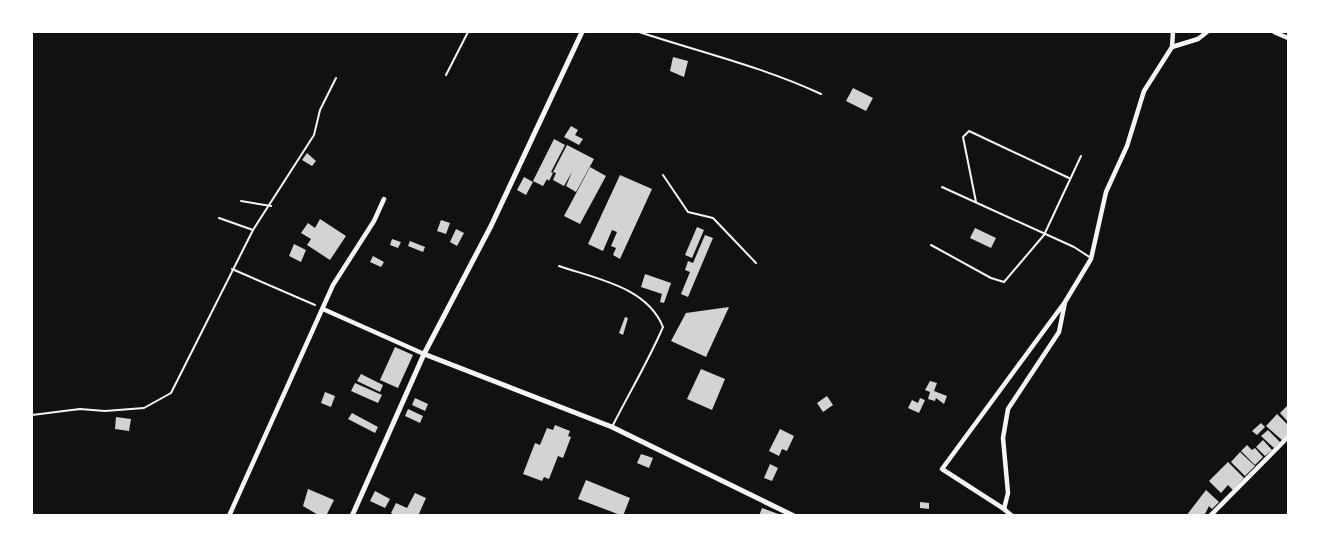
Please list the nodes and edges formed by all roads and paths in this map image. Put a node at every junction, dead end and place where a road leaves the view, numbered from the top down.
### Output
1 (468, 32) edge
2 (582, 32) edge
3 (639, 32) edge
4 (1173, 32) edge
5 (1207, 32) edge
6 (1274, 32) edge
7 (1288, 38) edge
8 (1172, 47) junction
9 (446, 75) dead end
10 (336, 78) dead end
11 (821, 94) dead end
12 (1081, 156) dead end
13 (663, 175) dead end
14 (1069, 178) junction
15 (942, 187) dead end
16 (384, 199) dead end
17 (241, 201) dead end
18 (976, 202) junction
19 (271, 206) junction
20 (219, 218) dead end
21 (253, 230) junction
22 (1044, 235) junction
23 (931, 245) dead end
24 (1091, 259) junction
25 (756, 263) dead end
26 (559, 266) dead end
27 (232, 269) junction
28 (1065, 302) junction
29 (323, 309) junction
30 (424, 354) junction
31 (32, 415) edge
32 (612, 427) junction
33 (1288, 437) edge
34 (1004, 509) junction
35 (229, 516) edge
36 (352, 516) edge
37 (794, 516) edge
38 (1012, 516) edge
39 (1210, 516) edge

1 - 9 lane
2 - 30 street
3 - 11 lane
4 - 8 street
5 - 8 street
6 - 7 street
8 - 24 street
10 - 19 path
12 - 14 lane
13 - 25 path
14 - 18 lane
14 - 22 lane
15 - 18 lane
16 - 29 street
17 - 19 path
18 - 22 lane
19 - 21 path
20 - 21 path
21 - 27 path
22 - 23 lane
22 - 24 lane
24 - 28 street
26 - 32 lane
27 - 29 path
27 - 31 path
28 - 34 street
28 - 34 street
29 - 30 street
29 - 35 street
30 - 32 street
30 - 36 street
32 - 37 street
33 - 39 street
34 - 38 street

